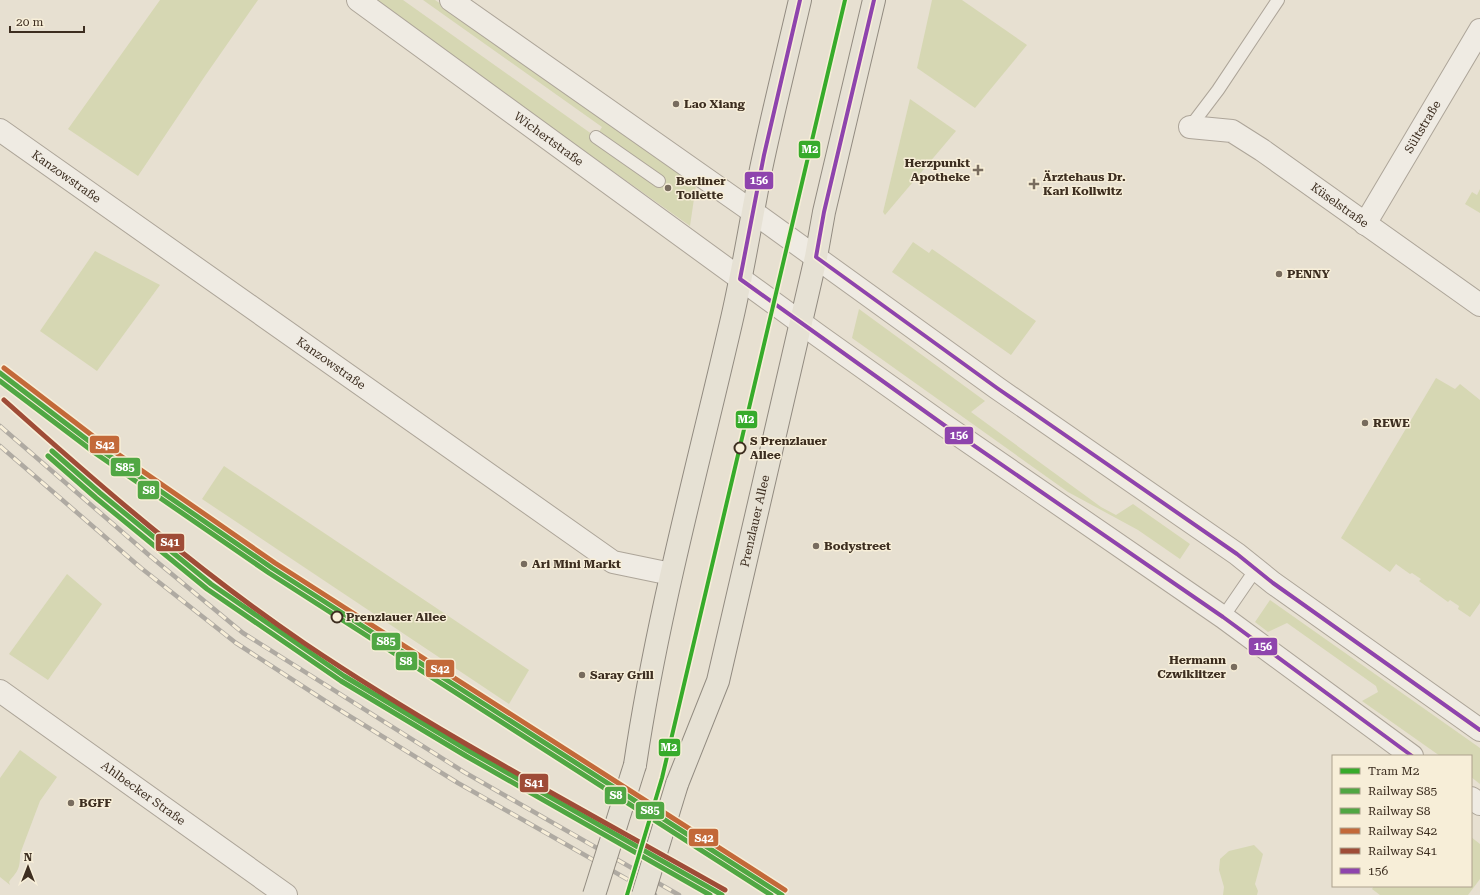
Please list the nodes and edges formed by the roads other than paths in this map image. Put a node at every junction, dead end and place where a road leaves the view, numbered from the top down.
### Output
1 (358, 0) edge
2 (451, 0) edge
3 (800, 0) edge
4 (874, 0) edge
5 (1278, 0) edge
6 (1480, 30) edge
7 (1190, 127) joint
8 (0, 130) edge
9 (596, 137) dead end
10 (659, 182) dead end
11 (753, 212) junction
12 (1365, 224) junction
13 (816, 257) junction
14 (740, 279) junction
15 (1480, 305) edge
16 (800, 323) junction
17 (1256, 570) junction
18 (671, 574) junction
19 (1223, 617) junction
20 (0, 691) edge
21 (1480, 730) edge
22 (1411, 755) edge
23 (286, 895) edge
24 (594, 895) edge
25 (643, 895) edge

1 - 14 street, Wichertstraße
2 - 11 street
3 - 11 main road
4 - 13 main road, Prenzlauer Allee
5 - 7 lane
6 - 12 street, Sültstraße
7 - 12 street, Küselstraße
8 - 18 street, Kanzowstraße
9 - 10 lane
11 - 13 street
11 - 14 main road
12 - 15 street, Küselstraße
13 - 16 main road, Prenzlauer Allee
13 - 17 street
14 - 16 street, Wichertstraße
14 - 18 main road
16 - 19 street, Wichertstraße
16 - 25 main road, Prenzlauer Allee, bridge
17 - 19 lane
17 - 21 street
18 - 24 main road, bridge
19 - 22 street, Wichertstraße
20 - 23 street, Ahlbecker Straße

